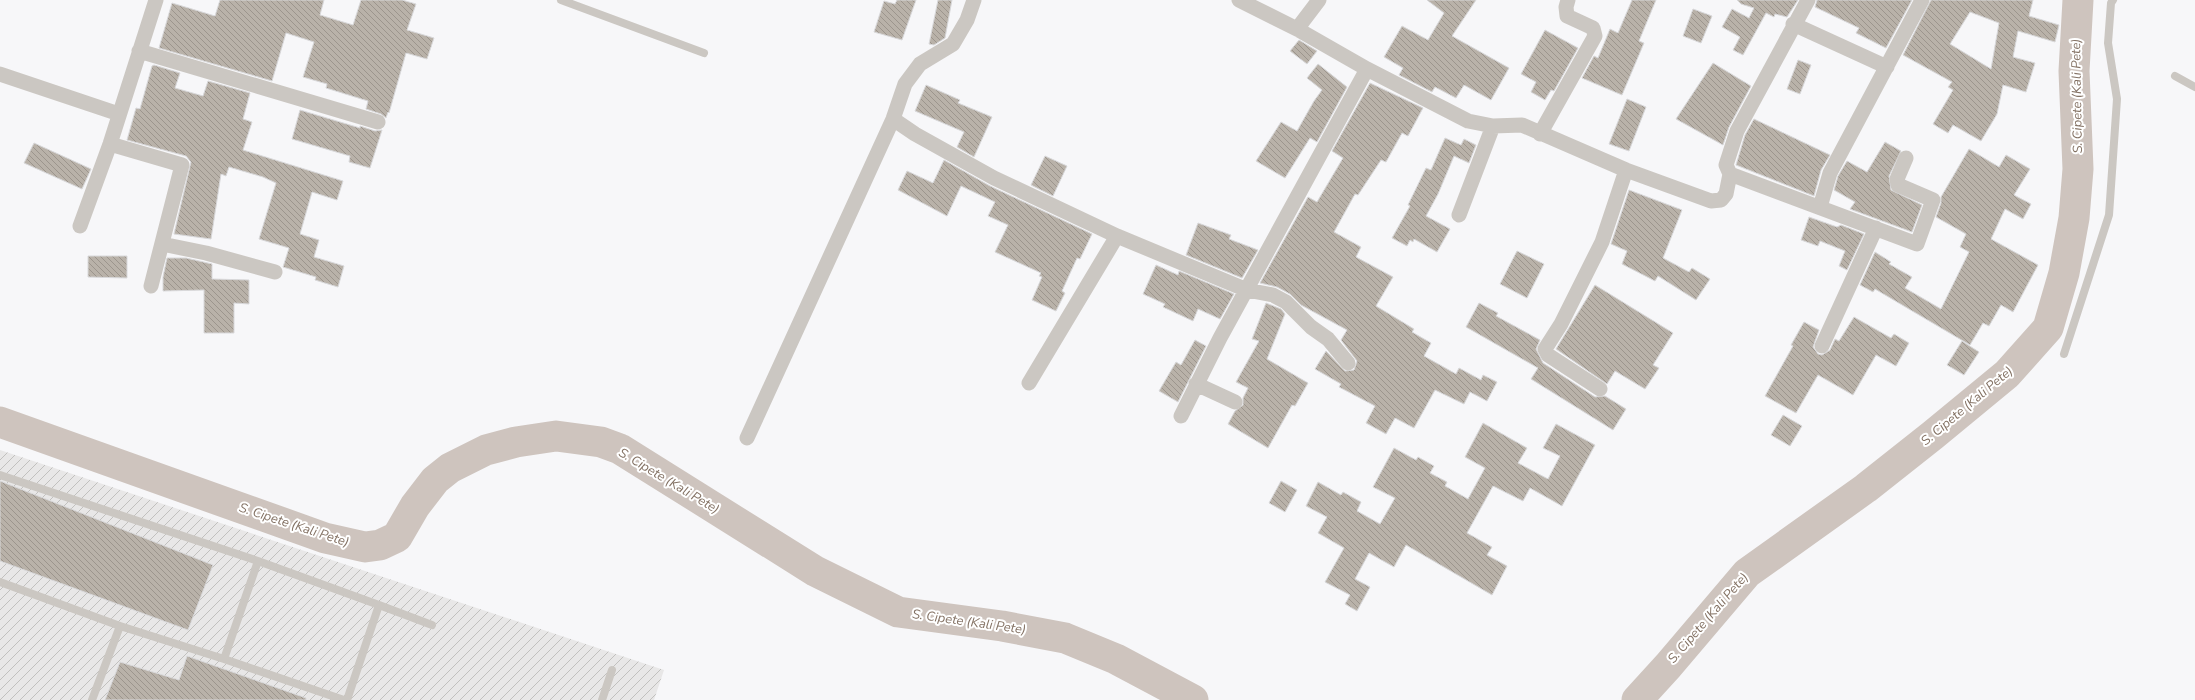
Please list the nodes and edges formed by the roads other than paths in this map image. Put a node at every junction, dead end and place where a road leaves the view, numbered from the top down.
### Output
1 (156, 0) edge
2 (561, 0) edge
3 (974, 0) edge
4 (1239, 0) edge
5 (1319, 0) edge
6 (1568, 0) edge
7 (1808, 0) edge
8 (1922, 0) edge
9 (2114, 0) edge
10 (1793, 24) junction
11 (1297, 29) junction
12 (139, 51) junction
13 (704, 53) dead end
14 (1887, 67) junction
15 (1367, 69) junction
16 (0, 74) edge
17 (2175, 76) dead end
18 (2195, 87) edge
19 (119, 114) junction
20 (893, 119) junction
21 (378, 122) dead end
22 (1493, 126) junction
23 (1540, 134) junction
24 (110, 144) junction
25 (1906, 158) dead end
26 (1626, 170) junction
27 (1730, 174) junction
28 (1820, 207) junction
29 (1459, 215) dead end
30 (80, 226) dead end
31 (1876, 228) junction
32 (1117, 236) junction
33 (162, 244) junction
34 (275, 272) dead end
35 (151, 286) dead end
36 (1247, 290) junction
37 (1822, 346) dead end
38 (2064, 354) dead end
39 (1348, 363) dead end
40 (1029, 383) dead end
41 (1196, 384) junction
42 (1600, 389) dead end
43 (1234, 402) dead end
44 (1181, 416) dead end
45 (747, 438) dead end
46 (0, 475) edge
47 (258, 561) junction
48 (0, 582) edge
49 (379, 605) junction
50 (432, 625) dead end
51 (120, 626) junction
52 (224, 659) junction
53 (612, 670) dead end
54 (92, 700) edge
55 (346, 700) edge
56 (602, 700) edge

1 - 12 street
2 - 13 lane
3 - 20 street
4 - 11 street
5 - 11 street
6 - 23 street
7 - 10 street
8 - 14 street
9 - 38 lane
10 - 14 street
10 - 27 street
11 - 15 street
12 - 19 street
12 - 21 street
14 - 28 street
15 - 22 street
15 - 36 street
16 - 19 street
17 - 18 lane
19 - 24 street
20 - 32 street
20 - 45 street
22 - 23 street
22 - 29 street
23 - 26 street
24 - 30 street
24 - 33 street
25 - 31 street
26 - 27 street
26 - 42 street
27 - 28 street
28 - 31 street
31 - 37 street
32 - 36 street
32 - 40 street
33 - 34 street
33 - 35 street
36 - 39 street
36 - 41 street
41 - 43 street
41 - 44 street
46 - 47 lane
47 - 49 lane
47 - 52 lane
48 - 51 lane
49 - 50 lane
49 - 55 lane
51 - 52 lane
51 - 54 lane
52 - 55 lane
53 - 56 lane

